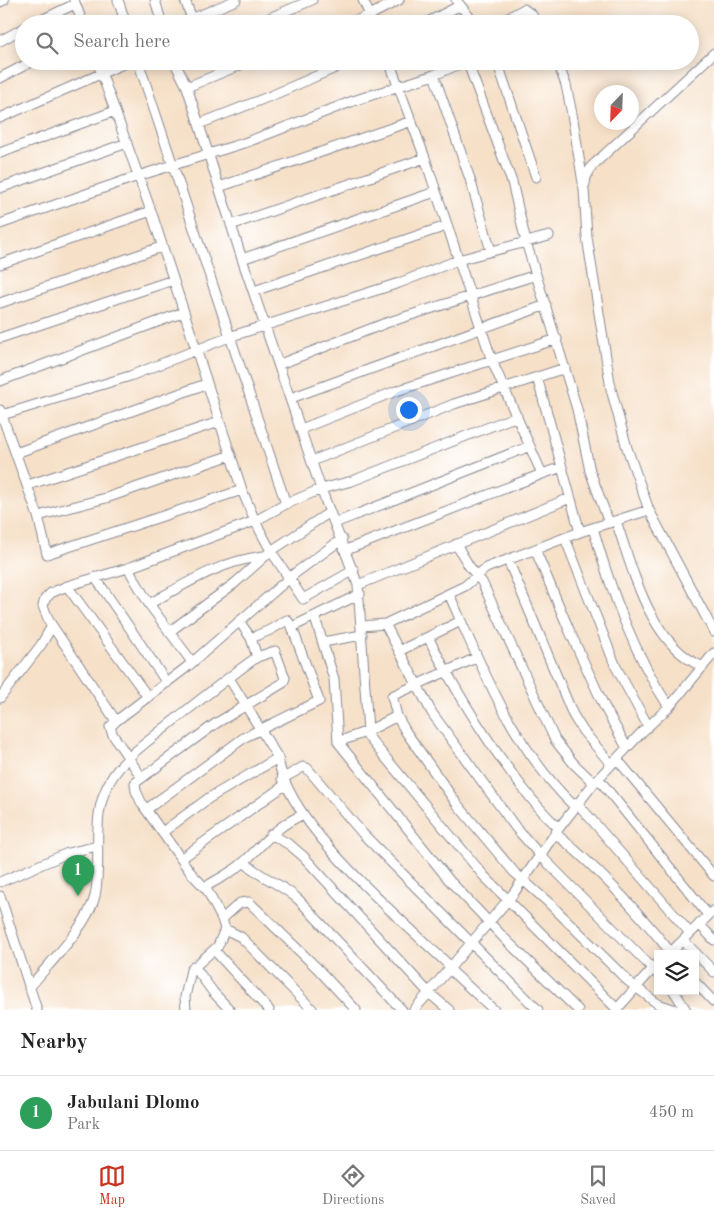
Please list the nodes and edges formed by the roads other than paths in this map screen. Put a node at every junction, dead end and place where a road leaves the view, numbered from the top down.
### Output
1 (4, 0) edge
2 (118, 0) edge
3 (155, 0) edge
4 (185, 0) edge
5 (214, 0) edge
6 (236, 0) edge
7 (312, 0) edge
8 (363, 0) edge
9 (399, 0) edge
10 (0, 2) edge
11 (75, 2) edge
12 (457, 3) edge
13 (217, 9) junction
14 (50, 15) edge
15 (80, 15) edge
16 (123, 15) edge
17 (159, 15) edge
18 (191, 15) edge
19 (202, 15) edge
20 (276, 15) edge
21 (370, 15) edge
22 (379, 15) edge
23 (438, 15) edge
24 (467, 15) edge
25 (513, 15) edge
26 (531, 15) edge
27 (15, 33) edge
28 (0, 41) edge
29 (714, 53) edge
30 (699, 67) edge
31 (16, 70) edge
32 (100, 70) edge
33 (112, 70) edge
34 (141, 70) edge
35 (179, 70) edge
36 (227, 70) edge
37 (330, 70) edge
38 (394, 70) edge
39 (446, 70) edge
40 (470, 70) edge
41 (500, 70) edge
42 (559, 70) edge
43 (696, 70) edge
44 (102, 75) junction
45 (434, 75) junction
46 (0, 78) edge
47 (187, 86) junction
48 (400, 86) junction
49 (115, 111) junction
50 (0, 118) edge
51 (412, 121) junction
52 (198, 124) junction
53 (127, 143) junction
54 (0, 153) edge
55 (208, 156) junction
56 (425, 158) junction
57 (173, 165) junction
58 (138, 176) junction
59 (536, 177) dead end
60 (0, 188) edge
61 (219, 188) junction
62 (584, 189) junction
63 (435, 192) junction
64 (151, 212) junction
65 (0, 224) edge
66 (231, 225) junction
67 (446, 226) junction
68 (549, 236) dead end
69 (526, 242) junction
70 (161, 247) junction
71 (492, 250) junction
72 (242, 259) junction
73 (458, 260) junction
74 (0, 264) edge
75 (536, 275) junction
76 (173, 280) junction
77 (254, 291) junction
78 (470, 295) junction
79 (0, 303) edge
80 (546, 305) junction
81 (184, 312) junction
82 (266, 327) junction
83 (482, 328) junction
84 (232, 336) junction
85 (0, 338) edge
86 (557, 339) junction
87 (196, 350) junction
88 (492, 361) junction
89 (280, 364) junction
90 (565, 368) junction
91 (537, 377) junction
92 (0, 381) edge
93 (206, 384) junction
94 (503, 387) junction
95 (291, 398) junction
96 (1, 413) edge
97 (517, 416) junction
98 (219, 422) junction
99 (301, 429) junction
100 (530, 446) junction
101 (16, 453) junction
102 (230, 455) junction
103 (312, 461) junction
104 (562, 467) junction
105 (542, 474) junction
106 (28, 485) junction
107 (321, 488) junction
108 (242, 490) junction
109 (570, 498) junction
110 (286, 504) junction
111 (649, 510) junction
112 (330, 512) junction
113 (38, 516) junction
114 (255, 521) junction
115 (613, 522) junction
116 (335, 523) junction
117 (593, 528) junction
118 (580, 532) junction
119 (565, 538) junction
120 (342, 539) junction
121 (456, 544) junction
122 (535, 548) junction
123 (346, 550) junction
124 (268, 554) junction
125 (508, 560) junction
126 (128, 568) junction
127 (354, 570) junction
128 (477, 574) junction
129 (95, 577) junction
130 (289, 578) junction
131 (67, 586) junction
132 (359, 589) junction
133 (449, 594) junction
134 (149, 604) junction
135 (314, 618) junction
136 (239, 621) junction
137 (461, 621) junction
138 (385, 624) junction
139 (52, 626) junction
140 (292, 627) junction
141 (362, 631) junction
142 (169, 632) junction
143 (714, 632) edge
144 (428, 637) junction
145 (251, 638) junction
146 (323, 642) junction
147 (399, 651) junction
148 (714, 653) edge
149 (257, 657) junction
150 (476, 658) junction
151 (192, 662) junction
152 (702, 667) junction
153 (446, 672) junction
154 (229, 678) junction
155 (167, 683) junction
156 (416, 685) junction
157 (334, 696) junction
158 (148, 697) junction
159 (0, 698) edge
160 (319, 701) junction
161 (246, 704) junction
162 (669, 707) junction
163 (397, 716) junction
164 (116, 721) junction
165 (648, 726) junction
166 (261, 728) junction
167 (366, 732) junction
168 (338, 742) junction
169 (627, 748) junction
170 (128, 757) junction
171 (278, 758) junction
172 (614, 762) junction
173 (142, 778) junction
174 (596, 781) junction
175 (283, 782) junction
176 (576, 805) junction
177 (147, 810) junction
178 (302, 815) junction
179 (557, 830) junction
180 (164, 832) junction
181 (271, 834) junction
182 (97, 846) junction
183 (540, 856) junction
184 (182, 858) junction
185 (244, 862) junction
186 (714, 876) edge
187 (523, 880) junction
188 (0, 882) edge
189 (205, 887) junction
190 (0, 896) edge
191 (508, 901) junction
192 (712, 912) edge
193 (222, 919) junction
194 (489, 922) junction
195 (699, 924) junction
196 (224, 929) junction
197 (690, 933) junction
198 (714, 940) edge
199 (684, 941) junction
200 (471, 943) junction
201 (214, 950) junction
202 (668, 950) edge
203 (674, 950) edge
204 (194, 966) junction
205 (654, 967) edge
206 (450, 968) junction
207 (654, 971) edge
208 (714, 972) edge
209 (699, 986) edge
210 (636, 987) junction
211 (29, 988) junction
212 (429, 993) junction
213 (677, 995) edge
214 (714, 1002) edge
215 (37, 1010) edge
216 (186, 1010) edge
217 (230, 1010) edge
218 (269, 1010) edge
219 (313, 1010) edge
220 (356, 1010) edge
221 (402, 1010) edge
222 (414, 1010) edge
223 (449, 1010) edge
224 (494, 1010) edge
225 (538, 1010) edge
226 (578, 1010) edge
227 (617, 1010) edge
228 (674, 1010) edge
229 (686, 1010) edge

1 - 10 street
2 - 16 street
3 - 17 street
4 - 18 street
5 - 13 street
6 - 13 street
7 - 20 street
8 - 21 street
9 - 22 street
11 - 14 street
11 - 15 street
12 - 23 street
12 - 24 street
13 - 19 street
25 - 26 street
27 - 28 street
29 - 30 street
31 - 46 street
32 - 44 street
33 - 44 street
34 - 57 street
35 - 47 street
36 - 47 street
37 - 52 street
38 - 48 street
39 - 45 street
40 - 69 street
41 - 59 street
42 - 62 street
43 - 62 street
44 - 49 street
44 - 50 street
45 - 48 street
45 - 71 street
47 - 52 street
48 - 51 street
48 - 55 street
49 - 53 street
49 - 54 street
51 - 56 street
51 - 61 street
52 - 55 street
53 - 58 street
53 - 60 street
55 - 57 street
55 - 61 street
56 - 63 street
56 - 66 street
57 - 58 street
57 - 84 street
58 - 64 street
58 - 65 street
61 - 66 street
62 - 111 street
63 - 67 street
63 - 72 street
64 - 70 street
64 - 74 street
66 - 72 street
67 - 73 street
67 - 77 street
68 - 69 street
69 - 71 street
69 - 75 street
70 - 76 street
70 - 79 street
71 - 73 street
72 - 77 street
73 - 78 street
73 - 82 street
75 - 78 street
75 - 80 street
76 - 81 street
76 - 85 street
77 - 82 street
78 - 83 street
78 - 89 street
80 - 83 street
80 - 86 street
81 - 87 street
81 - 92 street
82 - 84 street
82 - 89 street
83 - 88 street
83 - 95 street
84 - 87 street
84 - 110 street
86 - 88 street
86 - 90 street
87 - 93 street
87 - 96 street
88 - 94 street
88 - 99 street
89 - 95 street
90 - 91 street
90 - 115 street
91 - 94 street
91 - 104 street
93 - 98 street
93 - 101 street
94 - 97 street
94 - 103 street
95 - 99 street
96 - 101 street
97 - 100 street
97 - 107 street
98 - 102 street
98 - 106 street
99 - 103 street
100 - 105 street
100 - 116 street
101 - 106 street
102 - 108 street
102 - 113 street
103 - 107 street
104 - 105 street
104 - 109 street
105 - 123 street
106 - 113 street
107 - 110 street
107 - 112 street
108 - 113 street
108 - 114 street
109 - 118 street
109 - 121 street
110 - 114 street
111 - 115 street
111 - 143 street
112 - 116 street
112 - 124 street
114 - 124 street
114 - 126 street
115 - 117 street
115 - 152 street
116 - 120 street
117 - 118 street
117 - 162 street
118 - 119 street
119 - 122 street
119 - 165 street
120 - 123 street
120 - 130 street
121 - 128 street
121 - 132 street
122 - 125 street
122 - 169 street
123 - 127 street
124 - 130 street
124 - 134 street
124 - 142 street
125 - 128 street
125 - 172 street
126 - 129 street
126 - 134 street
127 - 130 street
127 - 132 street
128 - 133 street
128 - 174 street
129 - 131 street
129 - 155 street
130 - 136 street
131 - 139 street
131 - 158 street
132 - 135 street
132 - 141 street
133 - 137 street
133 - 138 street
134 - 142 street
135 - 140 street
135 - 146 street
136 - 145 street
136 - 151 street
137 - 144 street
137 - 150 street
138 - 141 street
138 - 147 street
139 - 159 street
139 - 164 street
140 - 145 street
140 - 160 street
141 - 146 street
141 - 167 street
142 - 151 street
144 - 147 street
144 - 153 street
145 - 149 street
146 - 157 street
147 - 156 street
148 - 152 street
149 - 154 street
149 - 161 street
150 - 153 street
150 - 176 street
151 - 155 street
152 - 162 street
153 - 156 street
153 - 179 street
154 - 161 street
154 - 170 street
155 - 158 street
156 - 163 street
156 - 183 street
157 - 160 street
157 - 168 street
158 - 164 street
160 - 166 street
161 - 166 street
161 - 173 street
162 - 165 street
163 - 167 street
163 - 187 street
164 - 170 street
165 - 169 street
166 - 171 street
166 - 177 street
167 - 168 street
167 - 191 street
168 - 194 street
169 - 172 street
170 - 173 street
170 - 182 street
171 - 175 street
171 - 180 street
172 - 174 street
172 - 186 street
173 - 177 street
174 - 176 street
174 - 192 street
175 - 178 street
175 - 184 street
175 - 200 street
176 - 179 street
176 - 197 street
177 - 180 street
178 - 181 street
178 - 206 street
179 - 183 street
179 - 202 street
180 - 184 street
181 - 185 street
181 - 212 street
182 - 188 street
182 - 211 street
183 - 187 street
183 - 205 street
184 - 189 street
185 - 189 street
185 - 221 street
187 - 191 street
187 - 210 street
189 - 193 street
190 - 211 street
191 - 194 street
191 - 227 street
192 - 195 street
193 - 196 street
193 - 220 street
194 - 200 street
194 - 226 street
195 - 197 street
195 - 198 street
196 - 201 street
196 - 219 street
197 - 199 street
199 - 203 street
199 - 208 street
200 - 206 street
200 - 225 street
201 - 204 street
201 - 218 street
204 - 216 street
204 - 217 street
206 - 212 street
206 - 224 street
207 - 210 street
209 - 214 street
210 - 227 street
210 - 228 street
211 - 215 street
212 - 222 street
212 - 223 street
213 - 229 street

